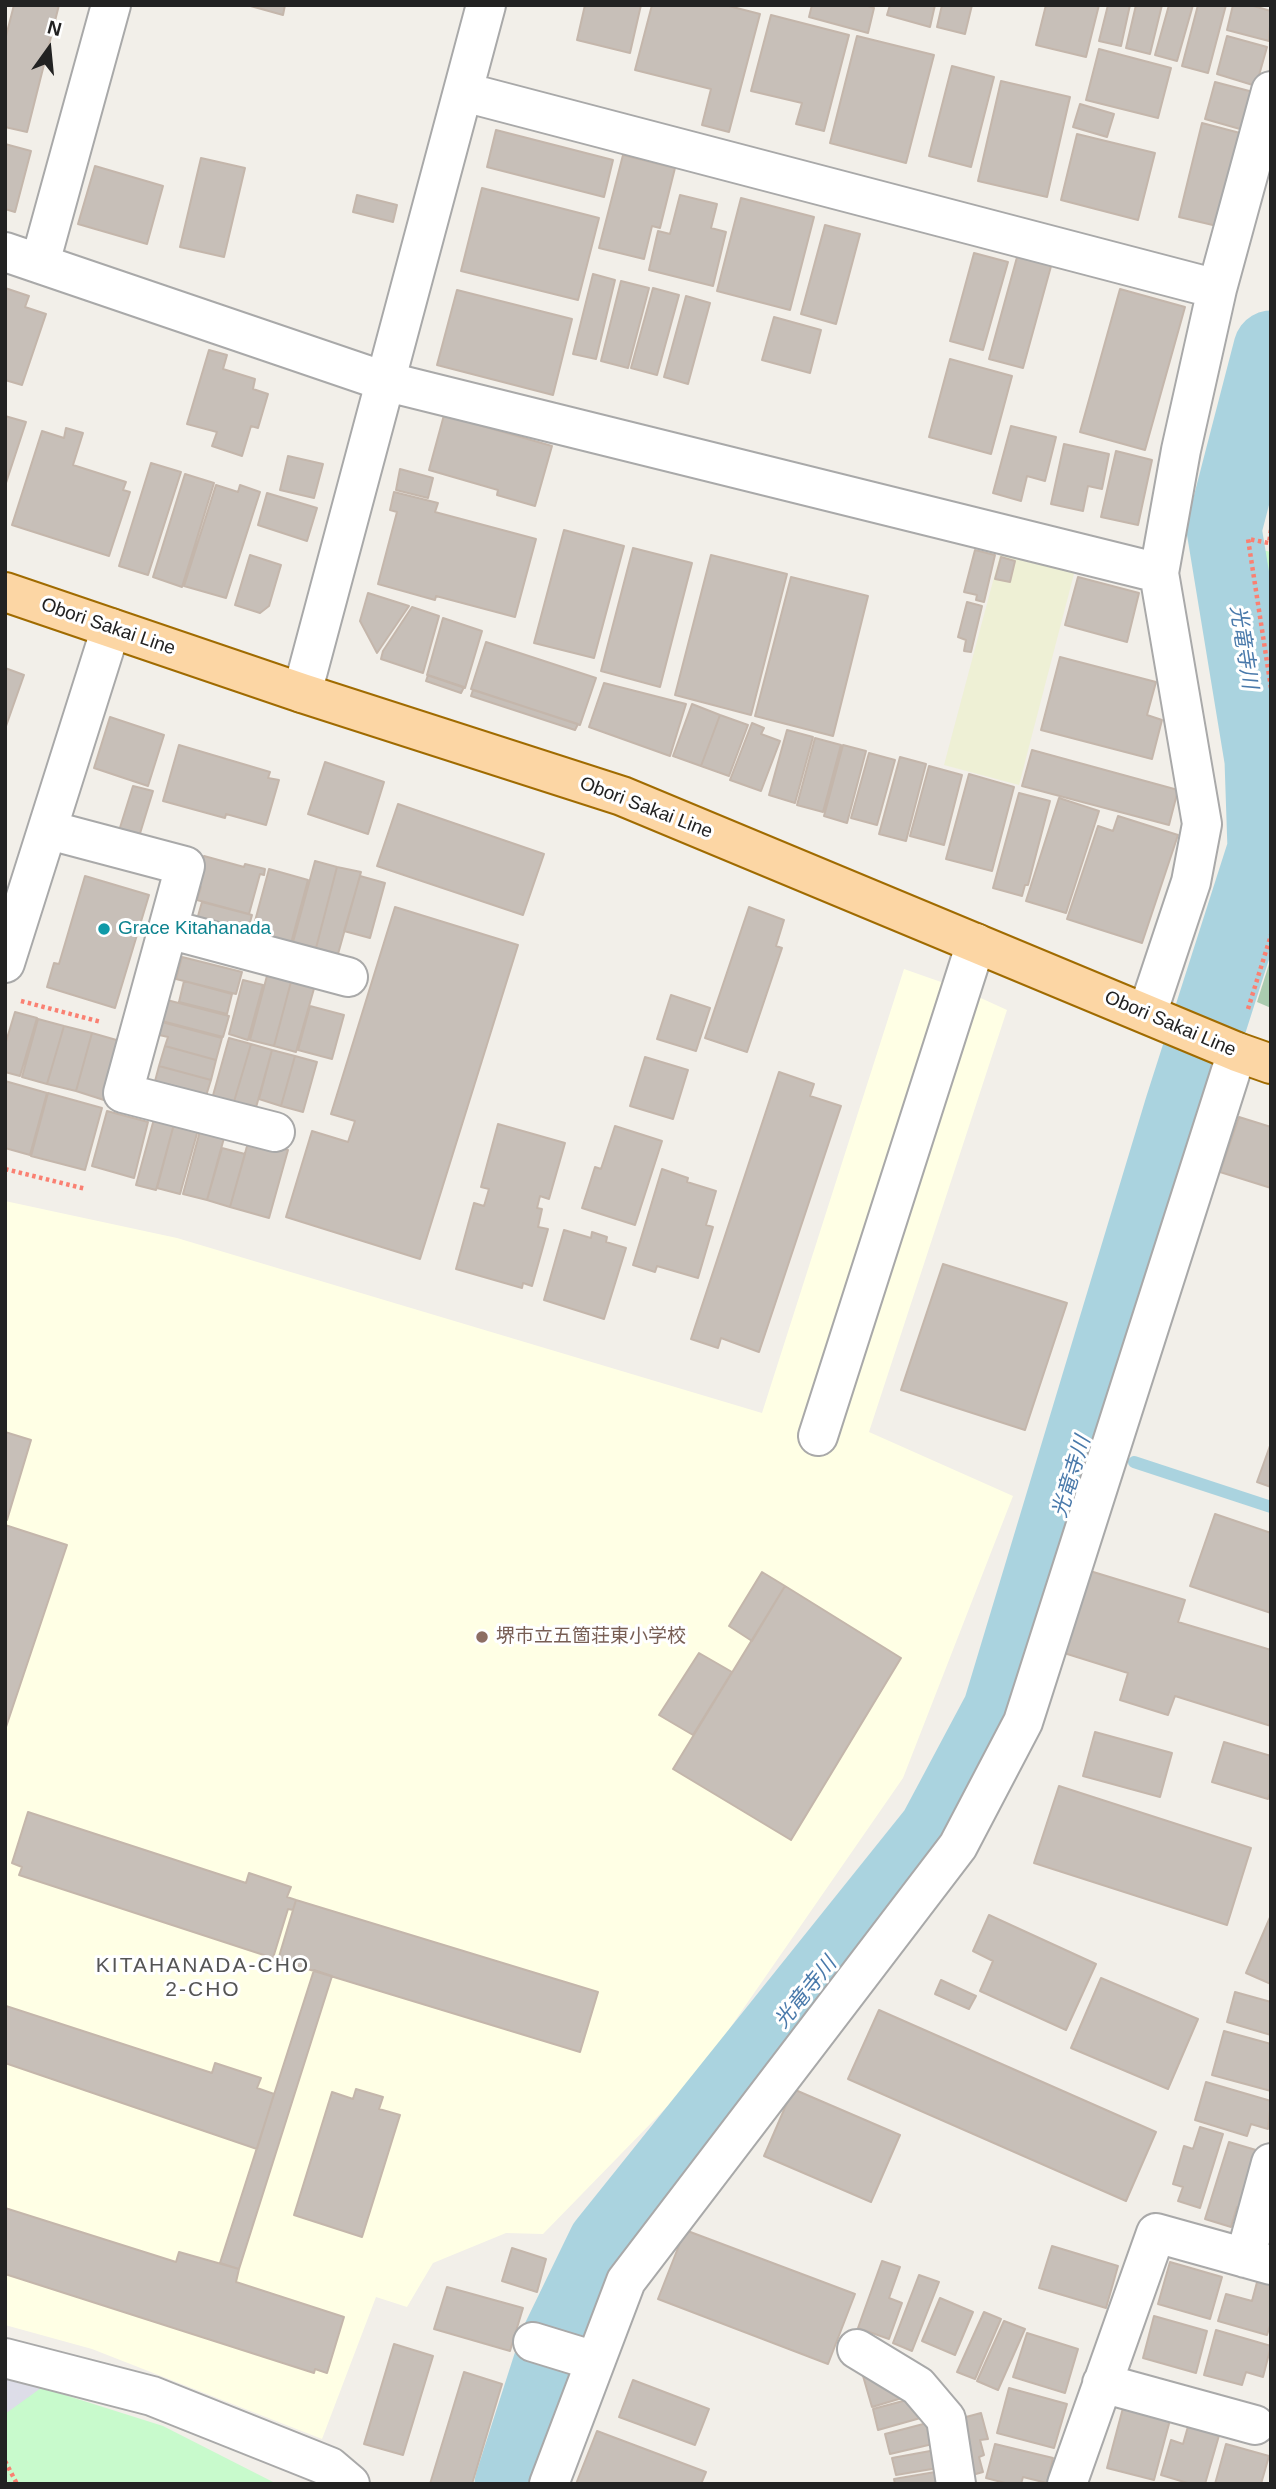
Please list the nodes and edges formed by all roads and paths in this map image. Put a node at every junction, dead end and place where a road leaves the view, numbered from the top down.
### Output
1 (111, 5) edge
2 (486, 5) edge
3 (464, 92) junction
4 (1271, 92) edge
5 (23, 258) edge
6 (1217, 289) junction
7 (384, 381) junction
8 (1271, 530) edge
9 (1159, 573) junction
10 (5, 592) edge
11 (111, 628) junction
12 (1271, 688) edge
13 (302, 693) junction
14 (48, 830) junction
15 (168, 929) junction
16 (1271, 935) edge
17 (976, 943) junction
18 (5, 963) edge
19 (348, 977) dead end
20 (15, 1000) dead end
21 (1248, 1009) dead end
22 (1164, 1021) junction
23 (139, 1032) junction
24 (1244, 1054) edge
25 (275, 1132) dead end
26 (5, 1169) edge
27 (86, 1189) dead end
28 (818, 1436) dead end
29 (1271, 2163) edge
30 (1258, 2261) edge
31 (533, 2342) dead end
32 (857, 2349) dead end
33 (5, 2358) edge
34 (596, 2361) junction
35 (1102, 2383) junction
36 (1255, 2425) dead end
37 (5, 2461) edge
38 (17, 2484) edge
39 (350, 2484) edge
40 (549, 2484) edge
41 (956, 2484) edge
42 (1067, 2484) edge

1 - 5 street
2 - 3 street
3 - 6 street
3 - 7 street
4 - 6 street
5 - 7 street
6 - 9 street
7 - 9 street
7 - 13 street
8 - 12 path
9 - 22 street
10 - 11 main road, Obori Sakai Line
11 - 13 main road, Obori Sakai Line
11 - 14 street
13 - 17 main road, Obori Sakai Line
14 - 15 street
14 - 18 street
15 - 19 street
15 - 23 street
16 - 21 path
17 - 22 main road, Obori Sakai Line
17 - 28 street
20 - 23 path
22 - 24 main road, Obori Sakai Line
23 - 25 street
24 - 34 street
26 - 27 path
29 - 30 street
30 - 35 street
31 - 34 street
32 - 41 street
33 - 39 street
34 - 40 street
35 - 36 street
35 - 42 street
37 - 38 path

